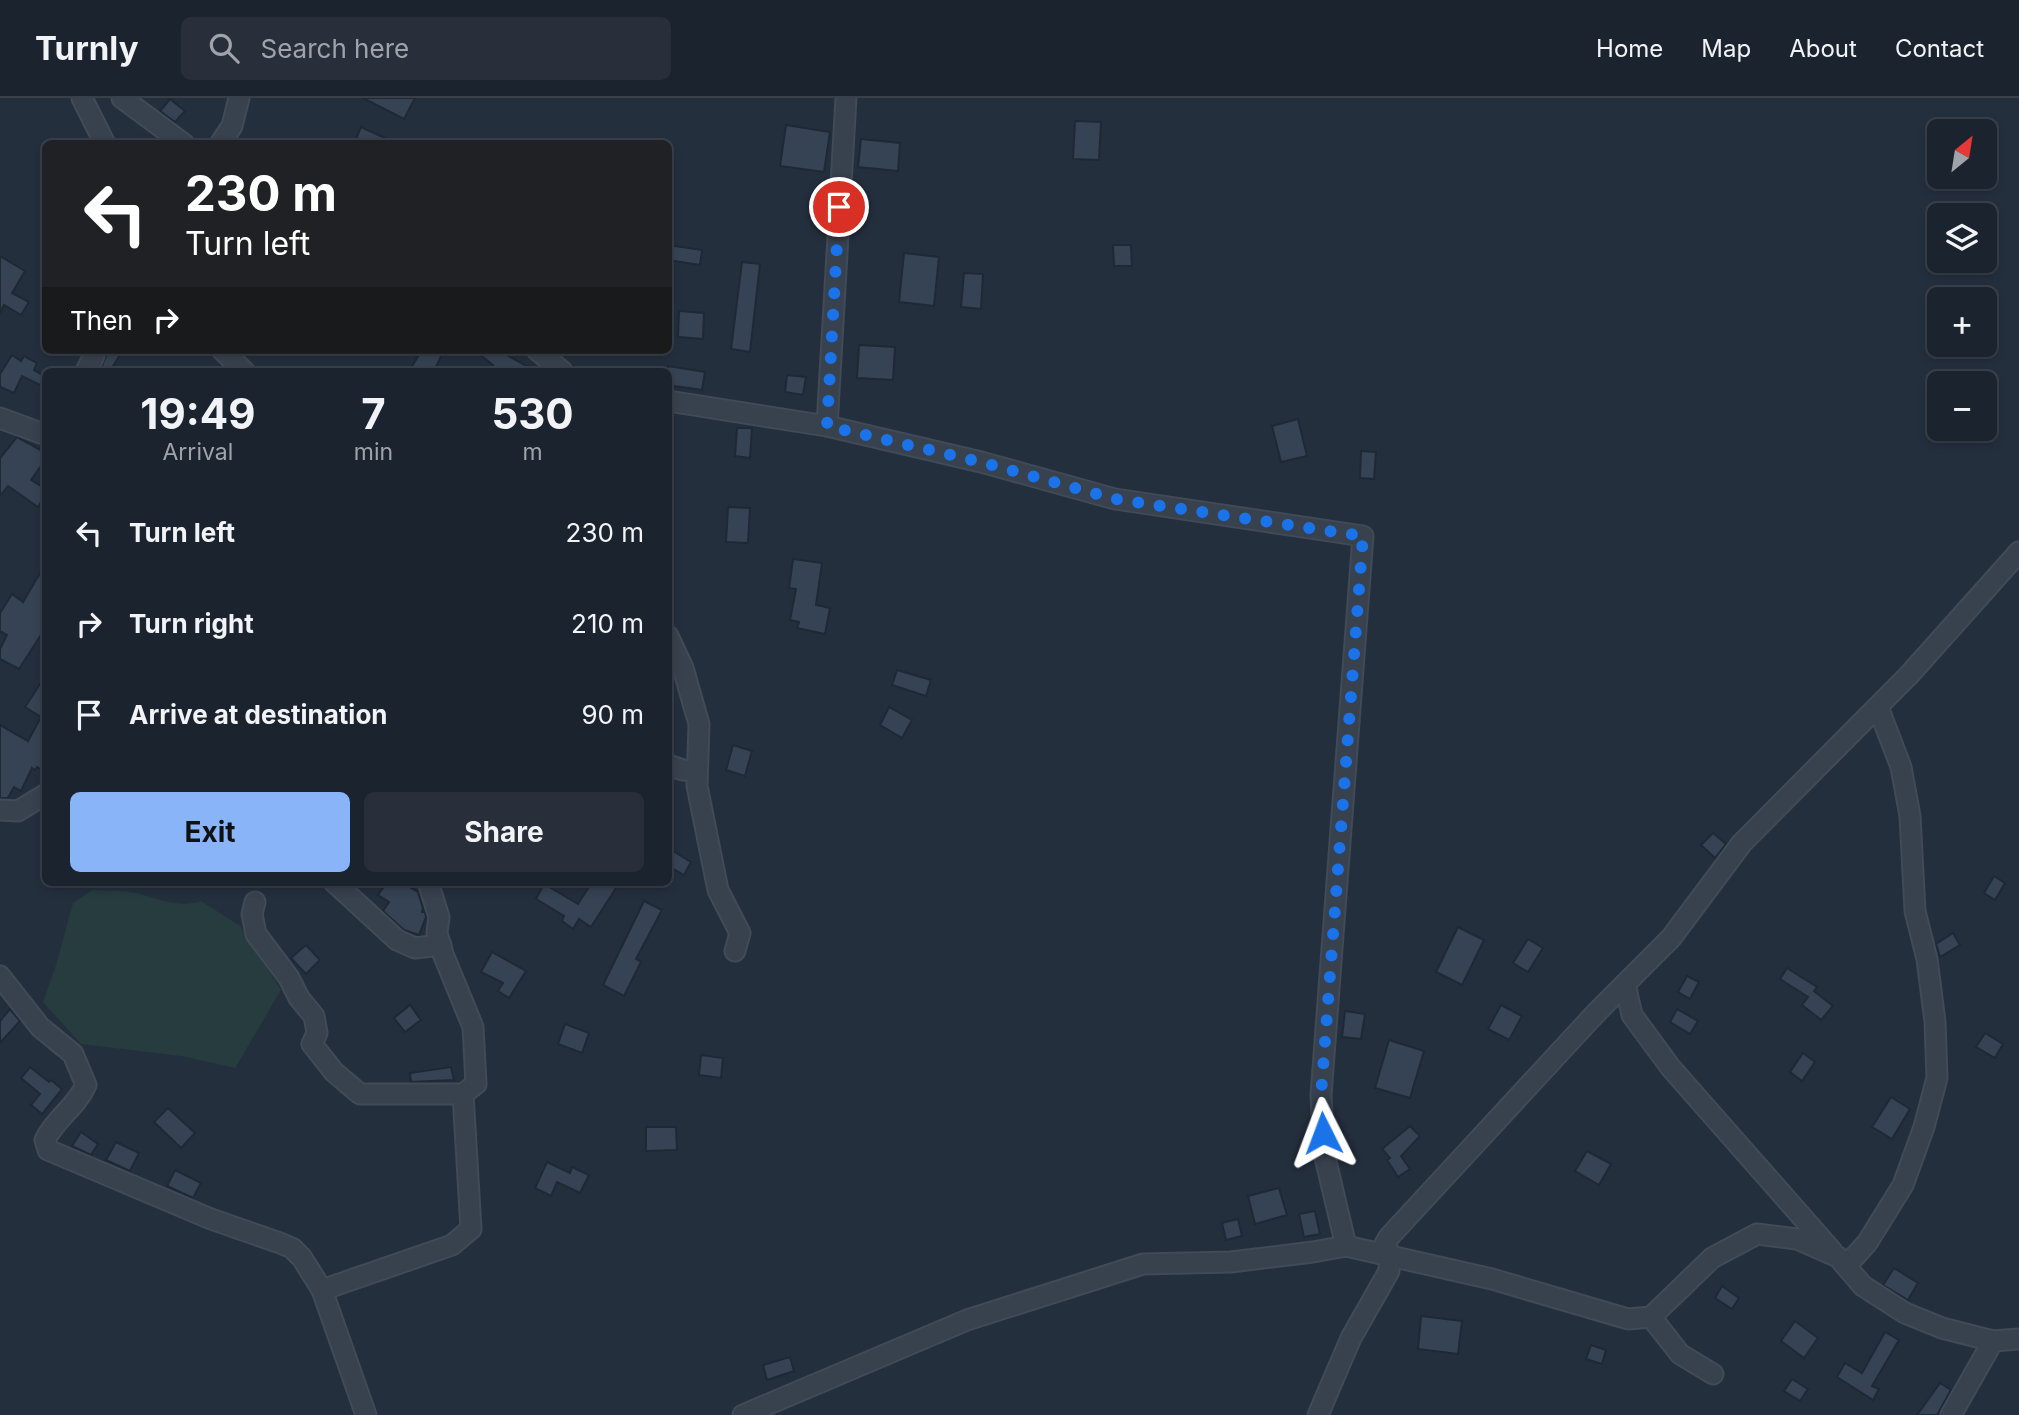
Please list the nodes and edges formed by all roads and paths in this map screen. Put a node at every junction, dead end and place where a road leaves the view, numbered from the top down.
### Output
1 (82, 98) edge
2 (122, 98) edge
3 (239, 98) edge
4 (845, 98) edge
5 (103, 140) edge
6 (179, 140) edge
7 (223, 140) edge
8 (226, 354) edge
9 (542, 354) edge
10 (241, 368) edge
11 (558, 368) edge
12 (672, 402) edge
13 (0, 418) edge
14 (827, 426) junction
15 (42, 434) edge
16 (2019, 552) edge
17 (672, 645) edge
18 (1878, 707) junction
19 (672, 766) edge
20 (697, 771) junction
21 (42, 796) edge
22 (0, 810) edge
23 (338, 886) edge
24 (429, 886) edge
25 (255, 902) dead end
26 (441, 945) junction
27 (735, 951) dead end
28 (0, 976) edge
29 (1625, 984) junction
30 (463, 1094) junction
31 (1346, 1246) junction
32 (1390, 1255) junction
33 (1842, 1262) junction
34 (322, 1290) junction
35 (1651, 1317) junction
36 (2019, 1339) edge
37 (1993, 1341) junction
38 (1713, 1374) dead end
39 (366, 1415) edge
40 (743, 1415) edge
41 (1318, 1415) edge
42 (1951, 1415) edge

1 - 5 street
2 - 6 street
3 - 7 street
4 - 14 street
8 - 10 street
9 - 11 street
12 - 14 street
13 - 15 street
14 - 31 street
16 - 18 street
17 - 20 street
18 - 29 street
18 - 33 street
19 - 20 street
20 - 27 street
21 - 22 street
23 - 26 street
24 - 26 street
25 - 30 street
26 - 30 street
28 - 34 street
29 - 32 street
29 - 33 street
30 - 34 street
31 - 32 street
31 - 40 street
32 - 35 street
32 - 41 street
33 - 35 street
33 - 37 street
34 - 39 street
35 - 38 street
36 - 37 street
37 - 42 street

